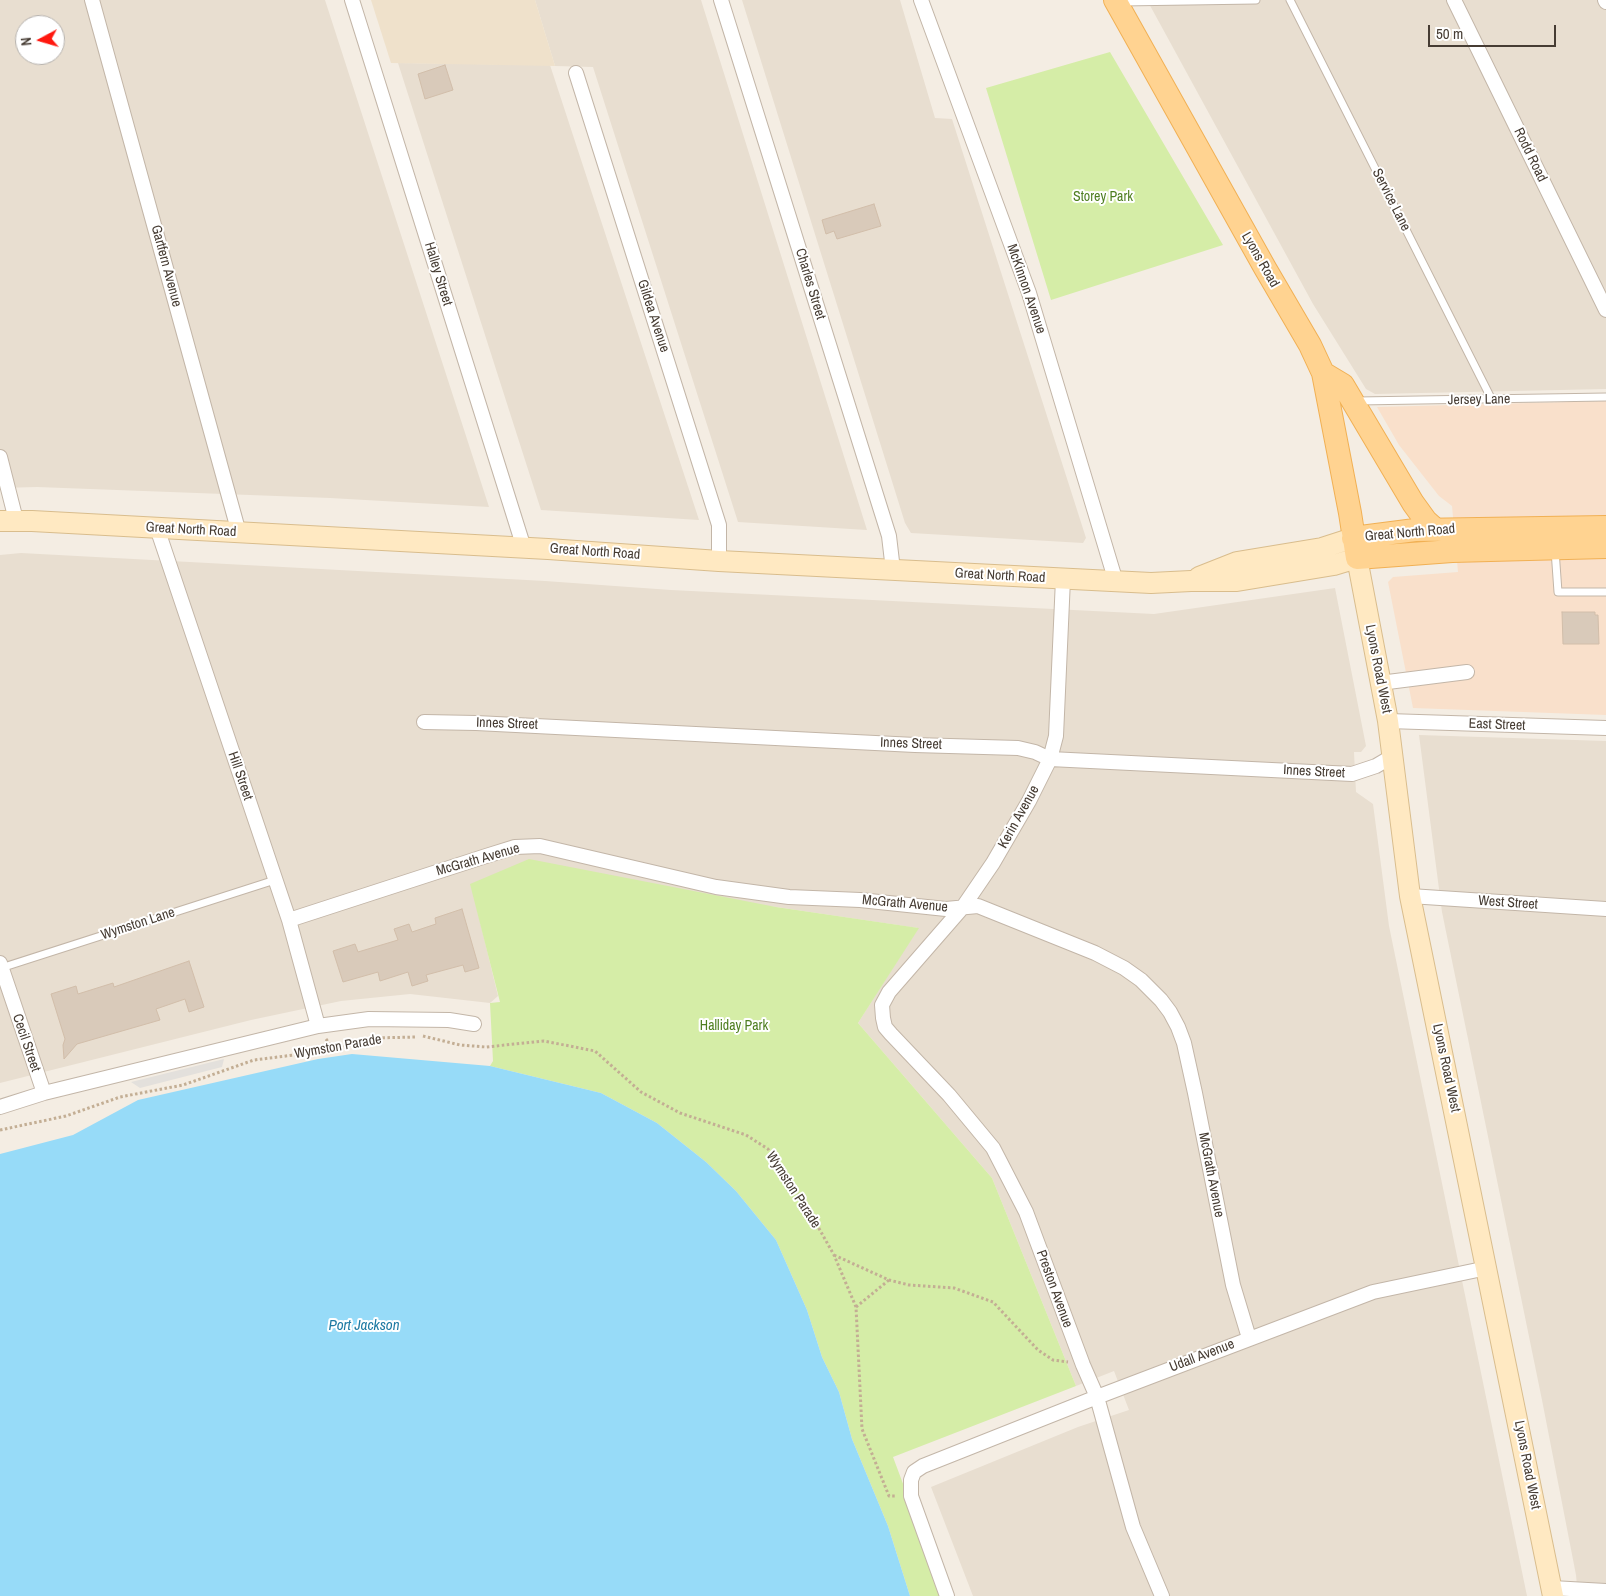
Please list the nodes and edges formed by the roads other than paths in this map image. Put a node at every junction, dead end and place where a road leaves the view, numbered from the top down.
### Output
1 (92, 0) edge
2 (352, 0) edge
3 (721, 0) edge
4 (921, 0) edge
5 (1256, 0) edge
6 (1290, 0) edge
7 (1454, 0) edge
8 (1116, 1) edge
9 (576, 73) dead end
10 (1606, 310) edge
11 (1323, 373) junction
12 (1606, 397) edge
13 (1492, 400) junction
14 (1352, 401) junction
15 (0, 457) edge
16 (8, 521) edge
17 (1606, 527) edge
18 (157, 528) junction
19 (1435, 529) junction
20 (239, 533) junction
21 (1555, 538) junction
22 (1606, 546) edge
23 (524, 548) junction
24 (1355, 548) junction
25 (719, 561) junction
26 (893, 570) junction
27 (1063, 579) junction
28 (1116, 582) junction
29 (1606, 592) edge
30 (1467, 672) dead end
31 (1380, 683) junction
32 (1388, 721) junction
33 (424, 722) dead end
34 (1606, 728) edge
35 (1393, 756) junction
36 (1050, 759) junction
37 (275, 880) junction
38 (1410, 896) junction
39 (963, 907) junction
40 (1606, 909) edge
41 (289, 920) junction
42 (1, 966) edge
43 (883, 1018) joint
44 (474, 1024) dead end
45 (318, 1026) junction
46 (44, 1093) junction
47 (0, 1107) edge
48 (1487, 1268) junction
49 (1249, 1338) junction
50 (1097, 1397) junction
51 (1606, 1591) edge
52 (1552, 1592) edge
53 (947, 1596) edge
54 (1162, 1596) edge

1 - 20 street, Gartfern Avenue
2 - 23 street, Halley Street
3 - 26 street, Charles Street
4 - 28 street, McKinnon Avenue
5 - 8 lane
6 - 13 lane, Service Lane
7 - 10 street, Rodd Road
8 - 11 main road, Lyons Road
9 - 25 street, Gildea Avenue
11 - 14 main road
11 - 24 main road, Lyons Road
12 - 13 lane, Jersey Lane
13 - 14 lane, Jersey Lane
14 - 19 main road
15 - 16 street
16 - 18 main road, Great North Road
17 - 21 main road, Great North Road
18 - 20 main road, Great North Road
18 - 37 street, Hill Street
19 - 21 main road, Great North Road
19 - 24 main road, Great North Road
20 - 23 main road, Great North Road
21 - 22 main road, Great North Road
21 - 24 main road, Great North Road
21 - 29 lane
23 - 25 main road, Great North Road
24 - 28 main road, Great North Road
24 - 31 main road, Lyons Road West
25 - 26 main road, Great North Road
26 - 27 main road, Great North Road
27 - 28 main road, Great North Road
27 - 36 street, Kerin Avenue
30 - 31 street
31 - 32 main road, Lyons Road West
32 - 34 street, East Street
32 - 35 main road, Lyons Road West
33 - 36 street, Innes Street
35 - 36 street, Innes Street
35 - 38 main road, Lyons Road West
36 - 39 street, Kerin Avenue
37 - 41 street, Hill Street
37 - 42 lane, Wymston Lane
38 - 40 street, West Street
38 - 48 main road, Lyons Road West
39 - 41 street, McGrath Avenue
39 - 43 street, Kerin Avenue
39 - 49 street, McGrath Avenue
41 - 45 street, Hill Street
42 - 46 street, Cecil Street
43 - 50 street, Preston Avenue
44 - 45 street, Wymston Parade
45 - 46 street, Wymston Parade
46 - 47 street, Wymston Parade
48 - 49 street, Udall Avenue
48 - 52 main road, Lyons Road West
49 - 50 street, Udall Avenue
50 - 53 street, Udall Avenue
50 - 54 street, Preston Avenue
51 - 52 street

